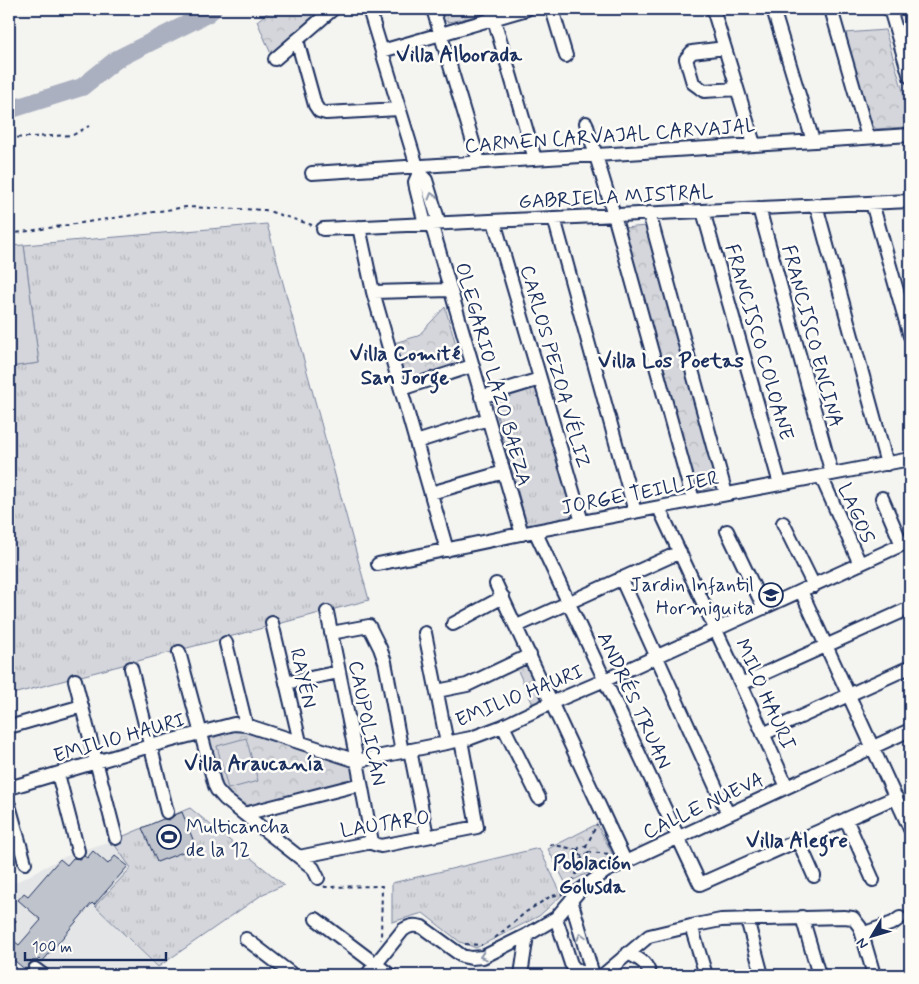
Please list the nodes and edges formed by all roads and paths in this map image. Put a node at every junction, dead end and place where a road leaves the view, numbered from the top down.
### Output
1 (333, 9) edge
2 (369, 9) edge
3 (433, 9) edge
4 (527, 9) edge
5 (552, 9) edge
6 (713, 9) edge
7 (773, 9) edge
8 (831, 9) edge
9 (890, 9) edge
10 (493, 14) edge
11 (440, 34) junction
12 (297, 40) junction
13 (725, 48) junction
14 (382, 51) junction
15 (566, 56) dead end
16 (275, 59) dead end
17 (910, 77) edge
18 (737, 89) junction
19 (399, 109) junction
20 (586, 122) dead end
21 (89, 126) dead end
22 (910, 135) edge
23 (868, 137) junction
24 (9, 138) edge
25 (813, 141) junction
26 (754, 144) junction
27 (596, 155) junction
28 (536, 159) junction
29 (478, 162) junction
30 (418, 170) junction
31 (312, 173) dead end
32 (910, 201) edge
33 (872, 202) junction
34 (816, 205) junction
35 (759, 208) junction
36 (703, 210) junction
37 (649, 213) junction
38 (614, 215) junction
39 (554, 218) junction
40 (494, 221) junction
41 (432, 223) junction
42 (359, 227) junction
43 (324, 228) joint
44 (9, 234) edge
45 (450, 290) junction
46 (373, 292) junction
47 (910, 336) edge
48 (472, 366) junction
49 (540, 379) junction
50 (401, 390) junction
51 (481, 397) junction
52 (488, 419) junction
53 (416, 442) junction
54 (910, 459) edge
55 (887, 464) junction
56 (504, 472) junction
57 (826, 475) junction
58 (780, 484) junction
59 (431, 493) junction
60 (726, 494) junction
61 (882, 498) dead end
62 (693, 500) junction
63 (659, 508) junction
64 (635, 512) junction
65 (582, 522) junction
66 (783, 523) dead end
67 (535, 531) junction
68 (728, 531) dead end
69 (522, 534) junction
70 (906, 543) edge
71 (447, 550) junction
72 (680, 552) junction
73 (378, 564) dead end
74 (860, 564) junction
75 (621, 578) junction
76 (496, 584) dead end
77 (814, 586) junction
78 (801, 591) junction
79 (503, 597) junction
80 (568, 602) junction
81 (764, 608) junction
82 (910, 608) edge
83 (327, 612) dead end
84 (272, 623) dead end
85 (453, 624) dead end
86 (517, 626) junction
87 (716, 630) junction
88 (331, 633) junction
89 (425, 633) dead end
90 (226, 642) dead end
91 (827, 646) junction
92 (178, 652) dead end
93 (530, 655) junction
94 (656, 656) junction
95 (910, 667) edge
96 (131, 668) dead end
97 (339, 672) junction
98 (75, 680) dead end
99 (605, 680) junction
100 (286, 683) junction
101 (741, 684) junction
102 (437, 691) junction
103 (850, 695) junction
104 (552, 703) junction
105 (82, 706) junction
106 (246, 725) junction
107 (503, 726) junction
108 (9, 727) edge
109 (910, 730) edge
110 (200, 733) junction
111 (763, 734) junction
112 (460, 740) junction
113 (300, 742) junction
114 (447, 743) junction
115 (150, 746) junction
116 (873, 747) junction
117 (406, 751) junction
118 (357, 760) junction
119 (97, 762) junction
120 (58, 774) junction
121 (362, 784) junction
122 (786, 787) junction
123 (9, 788) edge
124 (539, 798) dead end
125 (896, 798) junction
126 (9, 805) edge
127 (167, 812) dead end
128 (244, 814) junction
129 (728, 814) junction
130 (846, 819) junction
131 (597, 824) dead end
132 (910, 829) edge
133 (427, 836) junction
134 (678, 837) junction
135 (116, 838) dead end
136 (798, 840) junction
137 (372, 842) junction
138 (550, 844) dead end
139 (586, 847) junction
140 (578, 850) junction
141 (78, 851) dead end
142 (588, 852) junction
143 (299, 857) junction
144 (582, 857) junction
145 (623, 858) junction
146 (25, 863) dead end
147 (814, 876) dead end
148 (319, 880) joint
149 (873, 880) dead end
150 (569, 886) dead end
151 (567, 897) junction
152 (802, 917) junction
153 (556, 918) junction
154 (900, 918) dead end
155 (746, 919) junction
156 (16, 920) dead end
157 (316, 920) dead end
158 (691, 926) junction
159 (9, 928) edge
160 (862, 934) junction
161 (527, 935) junction
162 (246, 939) dead end
163 (494, 939) dead end
164 (464, 944) dead end
165 (487, 945) dead end
166 (628, 953) junction
167 (371, 961) junction
168 (596, 974) edge
169 (293, 975) edge
170 (367, 975) edge
171 (390, 975) edge
172 (521, 975) edge
173 (650, 975) edge
174 (706, 975) edge
175 (762, 975) edge
176 (818, 975) edge
177 (874, 975) edge

1 - 12 street
2 - 14 street, OLEGARIO LAZO BAEZA
3 - 11 street
4 - 10 street
5 - 15 street
6 - 13 street
7 - 25 street
8 - 23 street
9 - 17 street
10 - 11 street
10 - 28 street
11 - 14 street
11 - 29 street
12 - 16 street
12 - 19 street
13 - 18 street
13 - 18 street
14 - 19 street, OLEGARIO LAZO BAEZA
18 - 26 street
19 - 30 street, OLEGARIO LAZO BAEZA
20 - 27 street
21 - 24 path
22 - 23 street, CARMEN CARVAJAL CARVAJAL
23 - 25 street, CARMEN CARVAJAL CARVAJAL
25 - 26 street, CARMEN CARVAJAL CARVAJAL
26 - 27 street, CARMEN CARVAJAL CARVAJAL
27 - 28 street, CARMEN CARVAJAL CARVAJAL
27 - 38 street
28 - 29 street, CARMEN CARVAJAL CARVAJAL
29 - 30 street, CARMEN CARVAJAL CARVAJAL
30 - 31 street, CARMEN CARVAJAL CARVAJAL
30 - 41 street, OLEGARIO LAZO BAEZA
32 - 33 street, GABRIELA MISTRAL
33 - 34 street, GABRIELA MISTRAL
33 - 47 street
34 - 35 street, GABRIELA MISTRAL
34 - 55 street
35 - 36 street, GABRIELA MISTRAL
35 - 57 street, FRANCISCO ENCINA
36 - 37 street, GABRIELA MISTRAL
36 - 58 street, FRANCISCO COLOANE
37 - 38 street, GABRIELA MISTRAL
37 - 60 street
38 - 39 street, GABRIELA MISTRAL
38 - 62 street
39 - 40 street, GABRIELA MISTRAL
39 - 64 street
40 - 41 street, GABRIELA MISTRAL
40 - 49 street, CARLOS PEZOA VÉLIZ
41 - 42 street, GABRIELA MISTRAL
41 - 45 street, OLEGARIO LAZO BAEZA
42 - 43 street, GABRIELA MISTRAL
42 - 46 street
43 - 44 path
45 - 46 street
45 - 48 street, OLEGARIO LAZO BAEZA
46 - 50 street
48 - 50 street
48 - 51 street, OLEGARIO LAZO BAEZA
49 - 51 street
49 - 65 street, CARLOS PEZOA VÉLIZ
50 - 53 street
51 - 52 street, OLEGARIO LAZO BAEZA
52 - 53 street
52 - 56 street, OLEGARIO LAZO BAEZA
53 - 59 street
54 - 55 street, JORGE TEILLIER
55 - 57 street, JORGE TEILLIER
56 - 59 street
56 - 69 street, OLEGARIO LAZO BAEZA
57 - 58 street, JORGE TEILLIER
57 - 74 street, LAGOS
58 - 60 street, JORGE TEILLIER
59 - 71 street
60 - 62 street, JORGE TEILLIER
61 - 70 street
62 - 63 street, JORGE TEILLIER
63 - 64 street, JORGE TEILLIER
63 - 72 street, MILO HAURI
64 - 65 street, JORGE TEILLIER
65 - 67 street, JORGE TEILLIER
66 - 77 street
67 - 69 street, JORGE TEILLIER
67 - 80 street, ANDRÉS TRUAN
68 - 81 street
69 - 71 street, JORGE TEILLIER
70 - 74 street, EMILIO HAURI
71 - 73 street, JORGE TEILLIER
72 - 75 street
72 - 87 street, MILO HAURI
74 - 77 street, EMILIO HAURI
75 - 80 street
75 - 94 street
76 - 79 street
77 - 78 street, EMILIO HAURI
78 - 81 street, EMILIO HAURI
78 - 91 street
79 - 85 street
79 - 86 street
80 - 86 street
80 - 99 street, ANDRÉS TRUAN
81 - 87 street, EMILIO HAURI
82 - 91 street
83 - 88 street, CAUPOLICÁN
84 - 100 street, RAYÉN
86 - 93 street
87 - 94 street, EMILIO HAURI
87 - 101 street, MILO HAURI
88 - 97 street, CAUPOLICÁN
88 - 117 street
89 - 102 street
90 - 106 street
91 - 101 street
91 - 103 street
92 - 110 street
93 - 102 street
93 - 104 street
94 - 99 street, EMILIO HAURI
94 - 129 street
95 - 103 street
96 - 115 street
97 - 100 street
97 - 118 street, CAUPOLICÁN
98 - 105 street
99 - 104 street, EMILIO HAURI
99 - 134 street, ANDRÉS TRUAN
100 - 113 street, RAYÉN
101 - 111 street, MILO HAURI
102 - 114 street
103 - 111 street
103 - 116 street
104 - 107 street, EMILIO HAURI
104 - 145 street
105 - 108 street
105 - 119 street
106 - 110 street, EMILIO HAURI
106 - 113 street, EMILIO HAURI
107 - 112 street, EMILIO HAURI
107 - 124 street
109 - 116 street, CALLE NUEVA
110 - 115 street, EMILIO HAURI
110 - 128 street
111 - 122 street, MILO HAURI
112 - 114 street, EMILIO HAURI
112 - 133 street, LAUTARO
113 - 118 street, EMILIO HAURI
114 - 117 street, EMILIO HAURI
115 - 119 street, EMILIO HAURI
115 - 127 street
116 - 122 street, CALLE NUEVA
116 - 125 street
117 - 118 street, EMILIO HAURI
117 - 133 street
118 - 121 street, CAUPOLICÁN
119 - 120 street, EMILIO HAURI
119 - 135 street
120 - 123 street, EMILIO HAURI
120 - 141 street
121 - 128 street
121 - 137 street, CAUPOLICÁN
122 - 129 street, CALLE NUEVA
125 - 130 street
125 - 132 street
126 - 146 street
128 - 143 street
129 - 134 street, CALLE NUEVA
130 - 136 street
130 - 149 street
131 - 139 path
133 - 137 street, LAUTARO
134 - 136 street, ANDRÉS TRUAN
134 - 145 street, CALLE NUEVA
136 - 147 street
137 - 143 street, LAUTARO
138 - 140 path
139 - 140 path
139 - 142 path
140 - 144 path
142 - 144 path
142 - 145 path
143 - 148 street
144 - 150 path
145 - 151 street, CALLE NUEVA
148 - 167 path
151 - 153 street, CALLE NUEVA
151 - 163 path
168 -> 151 street
152 - 155 street
152 - 160 street
152 - 176 street
153 - 161 street, CALLE NUEVA
153 - 168 street
154 - 160 street
155 - 158 street
155 - 175 street
156 - 159 path
157 - 167 street
158 - 166 street
158 - 174 street
160 - 177 street
161 -> 167 street, CALLE NUEVA
161 - 172 street
162 - 169 street
164 - 165 path
166 - 168 street
166 - 173 street
167 - 170 street
167 - 171 street

